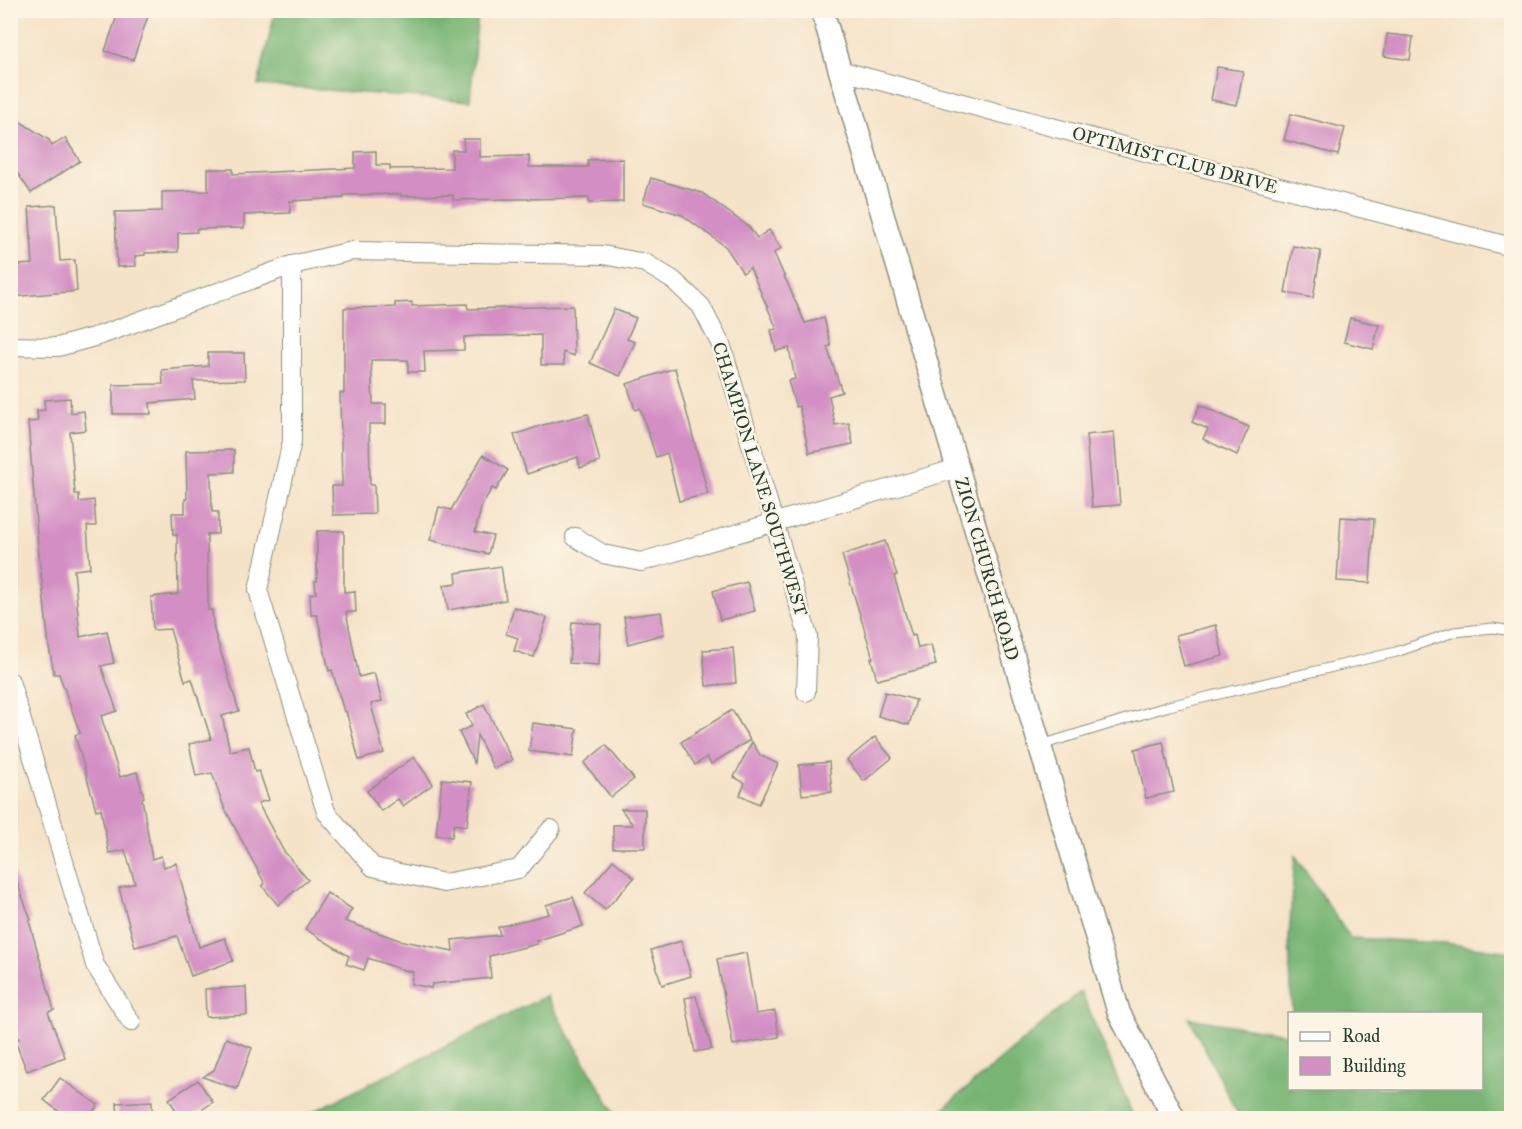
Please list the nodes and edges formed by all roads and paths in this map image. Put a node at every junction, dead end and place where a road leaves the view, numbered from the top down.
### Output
1 (822, 10) edge
2 (839, 70) junction
3 (1512, 247) edge
4 (292, 265) junction
5 (10, 346) edge
6 (958, 468) junction
7 (774, 522) junction
8 (575, 537) dead end
9 (1512, 631) edge
10 (10, 681) edge
11 (807, 692) dead end
12 (1039, 746) junction
13 (551, 829) dead end
14 (131, 1022) dead end
15 (1174, 1119) edge

1 - 2 street, ZION CHURCH ROAD
2 - 3 street, OPTIMIST CLUB DRIVE
2 - 6 street, ZION CHURCH ROAD
4 - 5 street, CHAMPION LANE SOUTHWEST
4 - 7 street, CHAMPION LANE SOUTHWEST
4 - 13 street
6 - 7 street
6 - 12 street, ZION CHURCH ROAD
7 - 8 street
7 - 11 street, CHAMPION LANE SOUTHWEST
9 - 12 lane
10 - 14 street
12 - 15 street, ZION CHURCH ROAD

